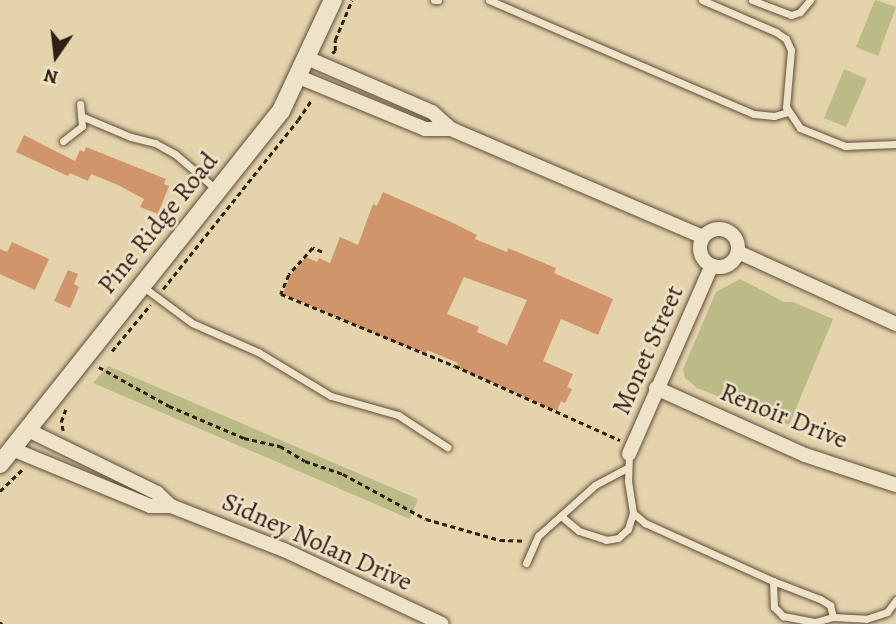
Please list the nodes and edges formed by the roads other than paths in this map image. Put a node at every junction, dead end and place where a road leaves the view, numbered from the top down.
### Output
1 (333, 0) edge
2 (489, 0) edge
3 (702, 0) edge
4 (752, 0) edge
5 (810, 0) edge
6 (307, 58) junction
7 (299, 77) junction
8 (80, 104) dead end
9 (788, 112) junction
10 (81, 116) junction
11 (451, 129) junction
12 (63, 141) dead end
13 (896, 144) edge
14 (218, 191) junction
15 (703, 237) junction
16 (738, 252) junction
17 (712, 265) junction
18 (142, 286) junction
19 (896, 324) edge
20 (656, 388) junction
21 (27, 430) junction
22 (447, 447) dead end
23 (12, 449) junction
24 (630, 456) junction
25 (0, 464) edge
26 (896, 485) edge
27 (171, 506) junction
28 (632, 513) junction
29 (561, 516) junction
30 (526, 563) dead end
31 (773, 582) junction
32 (896, 600) edge
33 (833, 617) junction
34 (442, 624) edge

1 - 6 street, Pine Ridge Road
2 - 9 lane
3 - 9 lane
4 - 5 lane
6 - 7 street, Pine Ridge Road
6 - 11 street
7 - 11 street
7 - 14 street, Pine Ridge Road
8 - 10 lane
9 - 13 lane
10 - 12 lane
10 - 14 lane
11 - 15 street
14 - 18 street, Pine Ridge Road
15 - 16 street
15 - 17 street
16 - 17 street
16 - 19 street
17 - 20 street, Monet Street
18 - 21 street, Pine Ridge Road
18 - 22 lane
20 - 24 street, Monet Street
20 - 26 street, Renoir Drive
21 - 23 street, Pine Ridge Road
21 - 27 street, Sidney Nolan Drive
23 - 25 street, Pine Ridge Road
23 - 27 street, Sidney Nolan Drive
24 - 28 lane
24 - 29 lane
27 - 34 street, Sidney Nolan Drive
28 - 29 lane
28 - 31 lane
29 - 30 lane
31 - 33 lane
31 - 33 lane
32 - 33 lane

